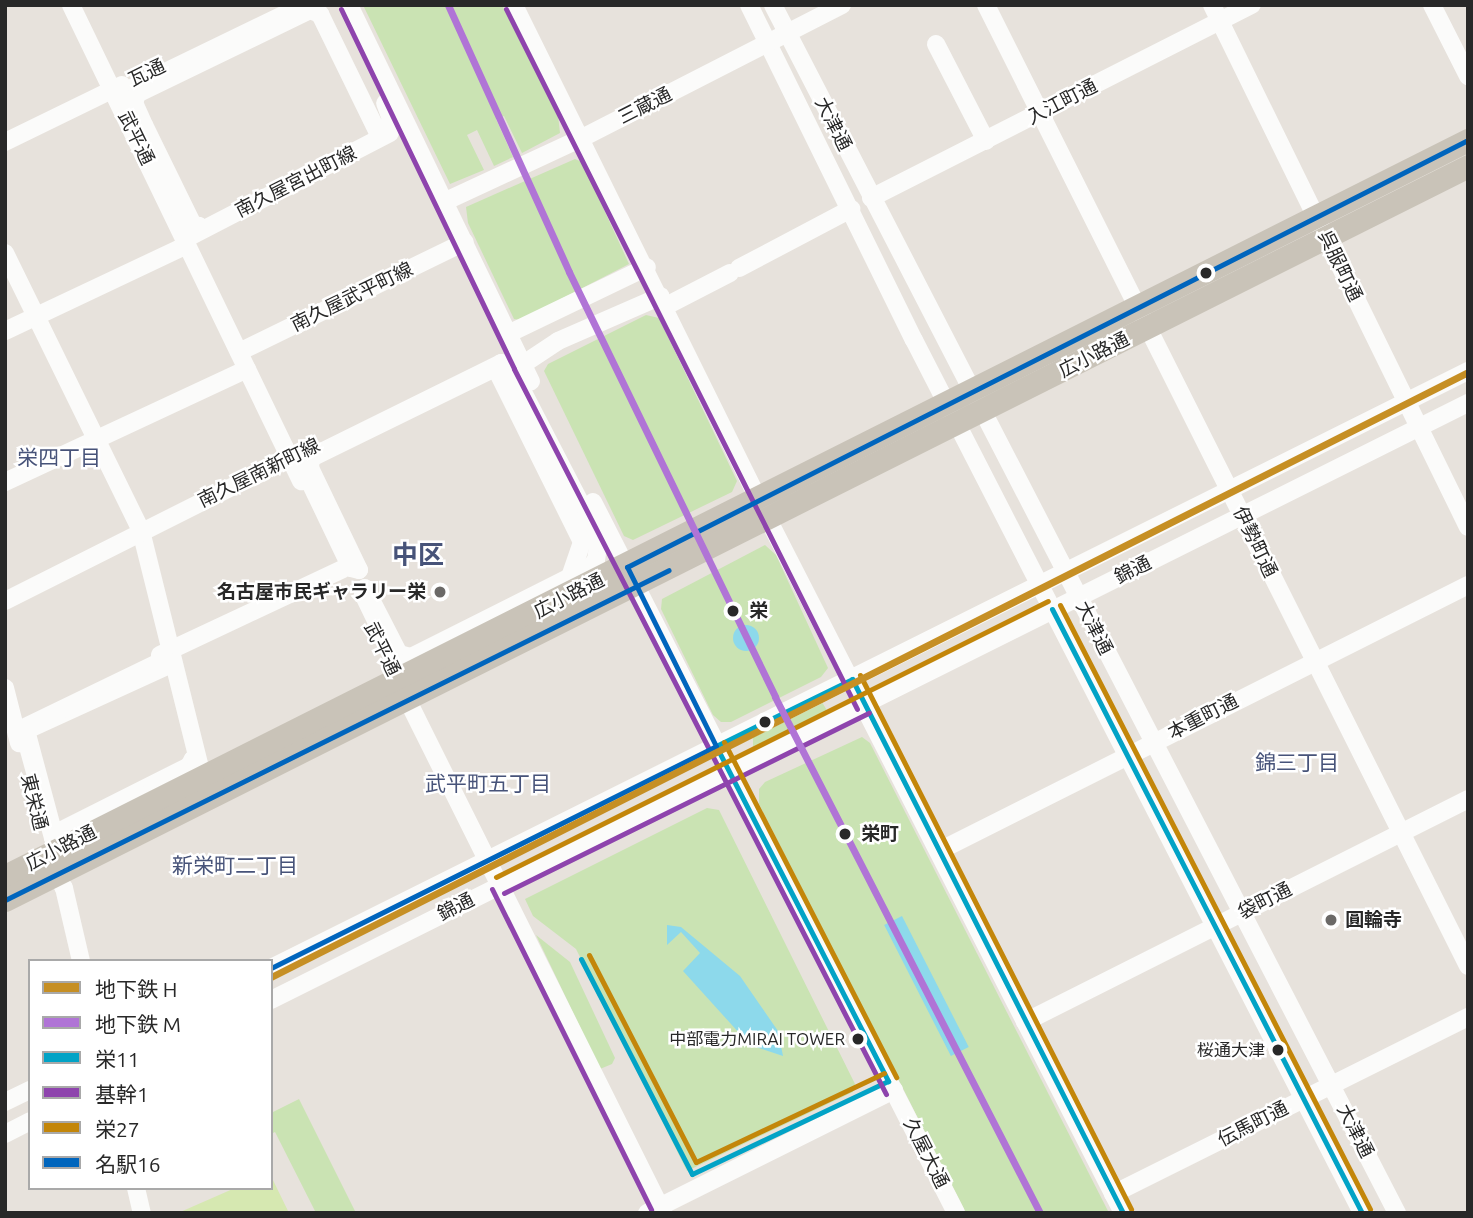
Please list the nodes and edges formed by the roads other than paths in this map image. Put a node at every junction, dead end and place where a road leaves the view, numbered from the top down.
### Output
1 (71, 5) edge
2 (289, 5) edge
3 (304, 5) edge
4 (338, 5) edge
5 (349, 5) edge
6 (514, 5) edge
7 (749, 5) edge
8 (773, 5) edge
9 (842, 5) edge
10 (986, 5) edge
11 (1252, 5) edge
12 (1432, 5) edge
13 (1216, 13) edge
14 (787, 34) junction
15 (768, 44) junction
16 (936, 44) dead end
17 (1468, 76) edge
18 (112, 90) junction
19 (1041, 113) junction
20 (407, 125) junction
21 (582, 138) junction
22 (1468, 140) edge
23 (986, 141) junction
24 (5, 142) edge
25 (1468, 166) edge
26 (871, 198) junction
27 (446, 201) junction
28 (851, 209) junction
29 (1316, 216) junction
30 (1327, 237) junction
31 (186, 242) junction
32 (465, 242) junction
33 (5, 253) edge
34 (647, 267) junction
35 (664, 301) junction
36 (36, 316) junction
37 (1142, 319) junction
38 (5, 331) edge
39 (511, 341) junction
40 (239, 352) junction
41 (522, 365) junction
42 (247, 369) junction
43 (1468, 371) edge
44 (946, 402) junction
45 (975, 402) junction
46 (1405, 402) junction
47 (1468, 403) edge
48 (959, 423) junction
49 (1418, 428) junction
50 (98, 439) junction
51 (290, 458) junction
52 (5, 482) edge
53 (1229, 490) junction
54 (758, 498) junction
55 (1243, 515) junction
56 (768, 519) junction
57 (1468, 527) edge
58 (141, 531) junction
59 (344, 569) junction
60 (1066, 573) junction
61 (631, 577) junction
62 (1468, 585) edge
63 (1041, 586) junction
64 (367, 587) joint
65 (1079, 597) junction
66 (5, 601) edge
67 (1052, 609) junction
68 (170, 650) junction
69 (1314, 661) junction
70 (852, 679) junction
71 (5, 688) edge
72 (403, 691) junction
73 (864, 705) junction
74 (14, 724) junction
75 (1154, 742) junction
76 (716, 746) junction
77 (1127, 756) junction
78 (196, 772) junction
79 (730, 773) junction
80 (1468, 799) edge
81 (1401, 833) junction
82 (939, 851) junction
83 (487, 859) junction
84 (52, 865) junction
85 (5, 876) edge
86 (500, 885) junction
87 (5, 900) edge
88 (1241, 913) junction
89 (1216, 926) junction
90 (81, 959) edge
91 (1468, 966) edge
92 (273, 967) edge
93 (273, 999) edge
94 (1468, 1017) edge
95 (1025, 1022) junction
96 (1332, 1085) junction
97 (894, 1090) junction
98 (28, 1091) edge
99 (1305, 1098) junction
100 (5, 1102) edge
101 (28, 1122) edge
102 (5, 1134) edge
103 (136, 1190) edge
104 (1113, 1194) junction
105 (656, 1211) edge
106 (142, 1213) edge
107 (956, 1213) edge
108 (1123, 1213) edge
109 (1362, 1213) edge
110 (1397, 1213) edge

1 - 18 street, 武平通
2 - 18 street, 瓦通
3 - 4 street
5 - 20 street, 久屋大通
6 - 21 street
7 - 15 street, 大津通
8 - 14 street, 大津通
9 - 14 street, 三蔵通
10 - 19 street, 伊勢町通
11 - 13 street, 入江町通
12 - 17 street
13 - 19 street, 入江町通
13 - 29 street, 呉服町通
14 - 15 street, 三蔵通
14 - 26 street, 大津通
15 - 21 street, 三蔵通
15 - 28 street, 大津通
16 - 23 street
18 - 24 street, 瓦通
18 - 31 street, 武平通
19 - 23 street, 入江町通
19 - 37 street, 伊勢町通
20 - 27 street, 久屋大通
20 - 31 street, 南久屋宮出町線
21 - 27 street, 三蔵通
21 - 34 street
22 - 29 main road, 広小路通
23 - 26 street, 入江町通
25 - 30 main road, 広小路通
26 - 45 street, 大津通
27 - 32 street, 久屋大通
28 - 35 street
28 - 44 street, 大津通
29 - 30 street, 呉服町通
29 - 37 main road, 広小路通
30 - 37 main road, 広小路通
30 - 46 street, 呉服町通
31 - 36 street
31 - 40 street, 武平通
32 - 39 street, 久屋大通
32 - 40 street, 南久屋武平町線
33 - 36 street
34 - 35 street
34 - 39 street, 南久屋南新町線
35 - 41 street
35 - 54 street
36 - 38 street
36 - 50 street
37 - 45 main road, 広小路通
37 - 53 street, 伊勢町通
39 - 41 street, 久屋大通
39 - 51 street, 南久屋南新町線
40 - 42 street, 武平通
41 - 61 street, 久屋大通
42 - 50 street
42 - 51 street, 武平通
43 - 46 street, 錦通
44 - 45 main road, 広小路通
44 - 48 street, 大津通
44 - 54 main road, 広小路通
45 - 48 main road, 広小路通
45 - 60 street, 大津通
46 - 49 street, 呉服町通
46 - 53 street, 錦通
47 - 49 street, 錦通
48 - 56 main road, 広小路通
48 - 63 street, 大津通
49 - 55 street, 錦通
49 - 57 street, 呉服町通
50 - 52 street
50 - 58 street
51 - 58 street, 南久屋南新町線
51 - 59 street, 武平通
53 - 55 street, 伊勢町通
53 - 60 street, 錦通
54 - 56 street
54 - 61 main road, 広小路通
55 - 65 street, 錦通
55 - 69 street, 伊勢町通
56 - 61 main road, 広小路通
56 - 70 street
58 - 66 street, 南久屋南新町線
58 - 68 street
59 - 68 street
59 - 72 street, 武平通
60 - 63 street, 錦通
60 - 65 street, 大津通
61 - 72 main road, 広小路通
61 - 76 street, 久屋大通
62 - 69 street, 本重町通
63 - 67 street, 大津通
63 - 70 street, 錦通
64 - 64 street
65 - 67 street, 錦通
65 - 75 street, 大津通
67 - 73 street, 錦通
67 - 77 street, 大津通
68 - 74 street
68 - 78 street
69 - 75 street, 本重町通
69 - 81 street, 伊勢町通
70 - 73 street
70 - 76 street, 錦通
71 - 74 street, 東栄通
72 - 78 main road, 広小路通
72 - 83 street, 武平通
72 - 84 main road, 広小路通
73 - 79 street, 錦通
73 - 82 street
74 - 84 street, 東栄通
75 - 77 street, 本重町通
75 - 88 street, 大津通
76 - 79 street, 久屋大通
76 - 83 street, 錦通
77 - 82 street, 本重町通
77 - 89 street, 大津通
78 - 78 street
78 - 84 main road, 広小路通
79 - 86 street, 錦通
79 - 97 street, 久屋大通
80 - 81 street, 袋町通
81 - 88 street, 袋町通
81 - 91 street, 伊勢町通
82 - 95 street
83 - 86 street, 武平通
83 - 92 street, 錦通
84 - 85 main road, 広小路通
84 - 87 main road, 広小路通
84 - 90 street, 東栄通
86 - 93 street, 錦通
86 - 105 street, 武平通
88 - 89 street, 袋町通
88 - 96 street, 大津通
89 - 95 street, 袋町通
89 - 99 street, 大津通
94 - 96 street, 伝馬町通
95 - 104 street
96 - 99 street, 伝馬町通
96 - 110 street, 大津通
97 - 105 street
97 - 107 street, 久屋大通
98 - 100 street
99 - 104 street, 伝馬町通
99 - 109 street, 大津通
101 - 102 street
103 - 106 street
104 - 108 street

